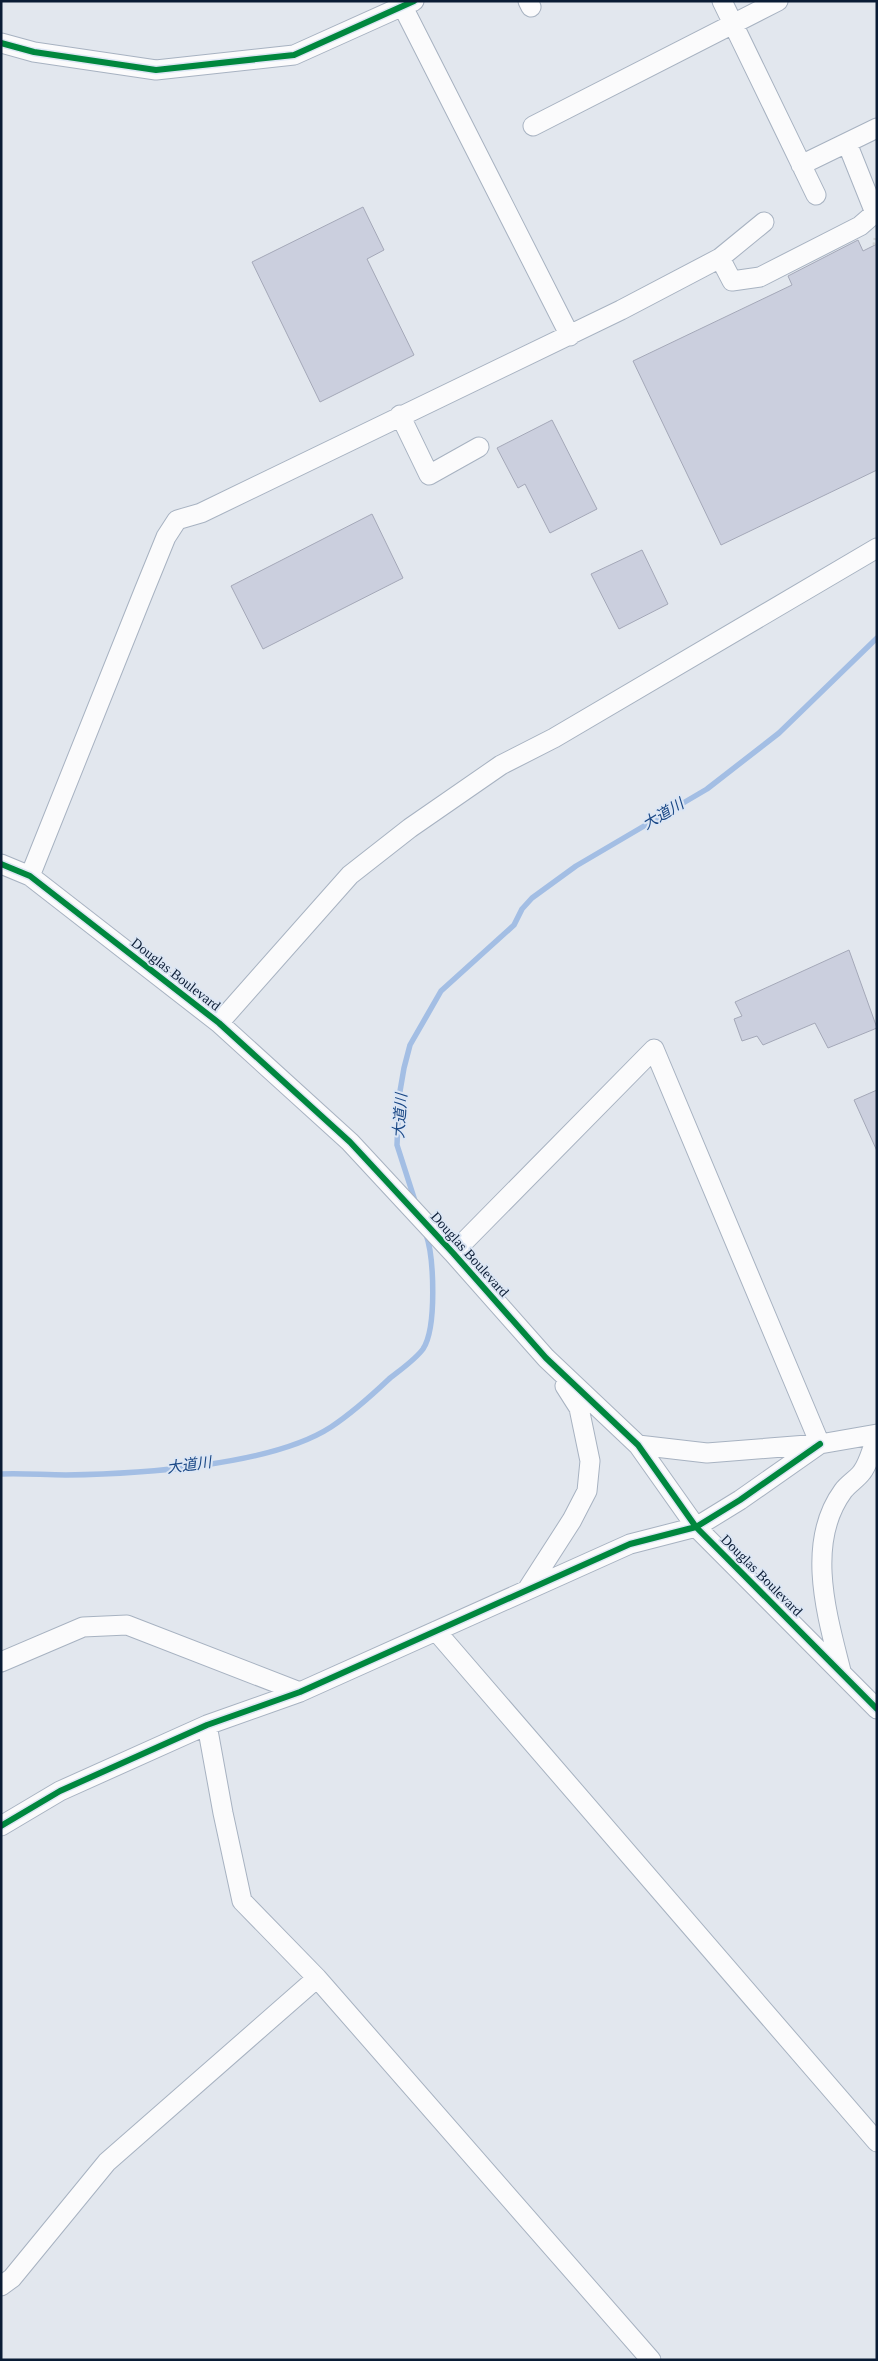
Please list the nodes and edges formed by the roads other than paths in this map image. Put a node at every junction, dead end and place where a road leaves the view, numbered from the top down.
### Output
1 (722, 1) edge
2 (778, 1) edge
3 (408, 4) edge
4 (731, 24) junction
5 (1, 43) edge
6 (533, 126) dead end
7 (877, 128) edge
8 (847, 143) junction
9 (801, 165) junction
10 (816, 195) dead end
11 (764, 222) dead end
12 (720, 258) junction
13 (570, 336) junction
14 (400, 416) junction
15 (478, 447) dead end
16 (877, 548) edge
17 (1, 864) edge
18 (30, 876) junction
19 (219, 1023) junction
20 (453, 1253) junction
21 (546, 1358) junction
22 (877, 1436) edge
23 (820, 1444) junction
24 (638, 1445) junction
25 (696, 1527) junction
26 (527, 1590) junction
27 (436, 1630) junction
28 (1, 1662) edge
29 (841, 1672) junction
30 (300, 1692) junction
31 (877, 1709) edge
32 (208, 1725) junction
33 (1, 1826) edge
34 (317, 1978) junction
35 (877, 2142) edge
36 (1, 2286) edge
37 (651, 2360) edge

1 - 4 street
2 - 4 street
3 - 5 street
3 - 13 street
4 - 6 street
4 - 9 street
7 - 8 street
8 - 9 street
8 - 12 street
9 - 10 street
11 - 12 street
12 - 13 street
13 - 14 street
14 - 15 street
14 - 18 street
16 - 19 street
17 - 18 street, Douglas Boulevard
18 - 19 street, Douglas Boulevard
19 - 20 street, Douglas Boulevard
20 - 21 street, Douglas Boulevard
20 - 23 street
21 - 24 street, Douglas Boulevard
21 - 26 street
22 - 23 street
22 - 29 street
23 - 24 street
23 - 25 street
24 - 25 street, Douglas Boulevard
25 - 26 street
25 - 29 street, Douglas Boulevard
26 - 27 street
27 - 30 street
27 - 35 street
28 - 30 street
29 - 31 street, Douglas Boulevard
30 - 32 street
32 - 33 street
32 - 34 street
34 - 36 street
34 - 37 street

